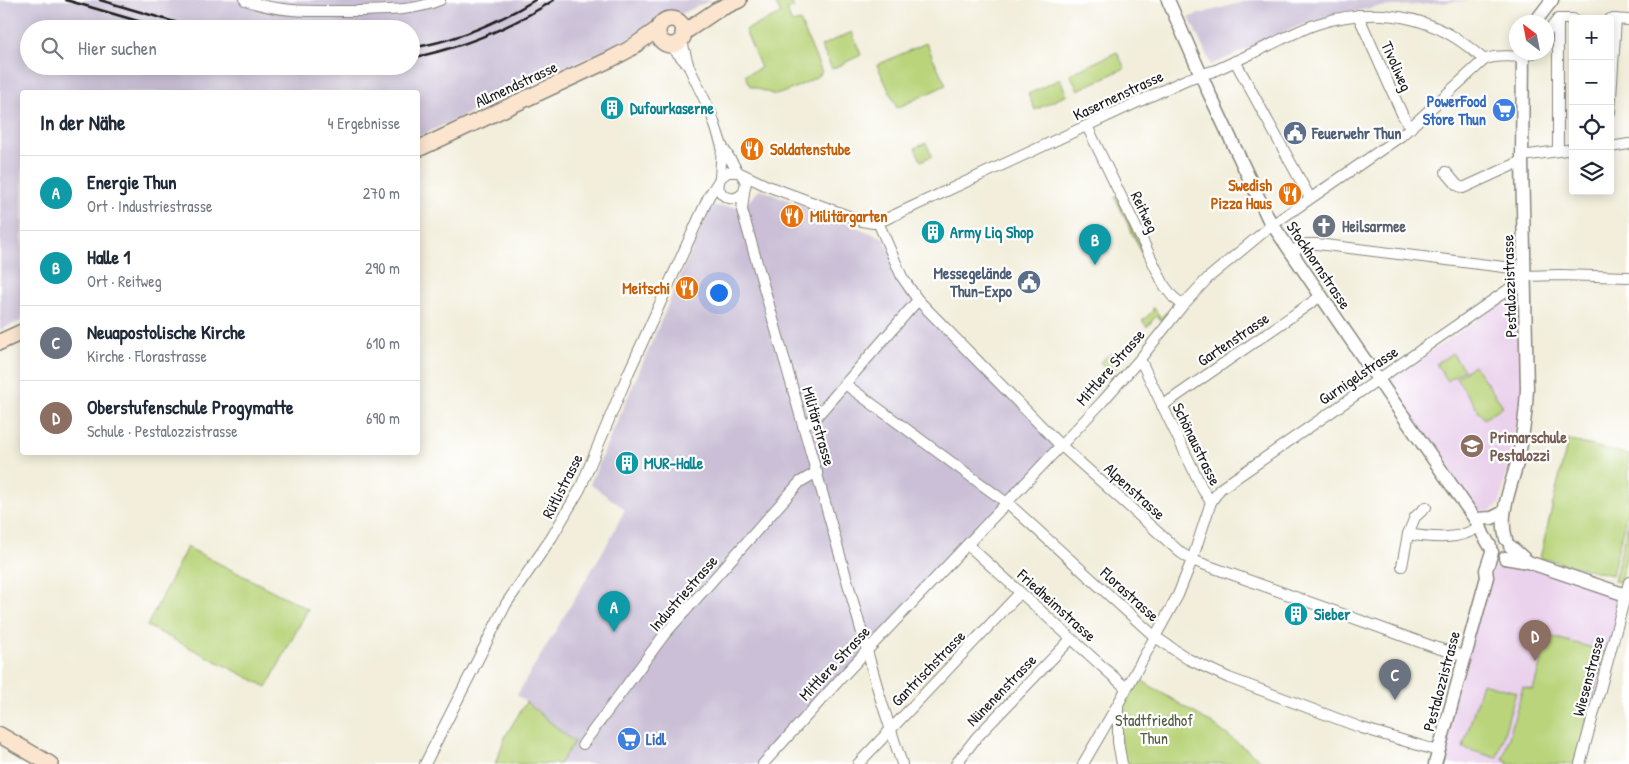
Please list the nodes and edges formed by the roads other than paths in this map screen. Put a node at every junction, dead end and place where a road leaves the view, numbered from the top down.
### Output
1 (245, 0) edge
2 (440, 0) edge
3 (739, 0) edge
4 (1168, 0) edge
5 (1552, 0) edge
6 (1540, 15) edge
7 (1358, 16) junction
8 (1569, 19) edge
9 (1614, 19) edge
10 (1558, 20) junction
11 (1629, 20) edge
12 (1554, 22) edge
13 (672, 35) junction
14 (1509, 56) edge
15 (1484, 60) junction
16 (1527, 60) edge
17 (1612, 60) edge
18 (1235, 61) junction
19 (1201, 75) junction
20 (1610, 105) edge
21 (1087, 126) junction
22 (1411, 128) junction
23 (1629, 144) edge
24 (722, 146) junction
25 (1614, 146) edge
26 (420, 148) edge
27 (1558, 150) junction
28 (1569, 150) edge
29 (1522, 158) junction
30 (1446, 172) dead end
31 (740, 173) junction
32 (719, 180) junction
33 (765, 185) junction
34 (744, 191) junction
35 (728, 198) junction
36 (1310, 198) junction
37 (704, 209) junction
38 (742, 210) junction
39 (878, 222) junction
40 (1272, 225) junction
41 (1290, 252) junction
42 (1525, 276) junction
43 (1629, 277) edge
44 (1320, 296) junction
45 (918, 300) junction
46 (1183, 305) junction
47 (20, 333) edge
48 (0, 342) edge
49 (1140, 359) junction
50 (1378, 380) junction
51 (845, 384) junction
52 (1162, 406) junction
53 (803, 425) junction
54 (1061, 446) junction
55 (816, 472) junction
56 (1210, 502) junction
57 (1007, 503) junction
58 (1426, 506) dead end
59 (1504, 512) junction
60 (1478, 523) junction
61 (1408, 534) junction
62 (968, 545) junction
63 (1499, 547) junction
64 (1192, 560) junction
65 (1402, 566) dead end
66 (1629, 582) edge
67 (1020, 593) junction
68 (1627, 596) edge
69 (1154, 636) junction
70 (1071, 638) junction
71 (868, 651) junction
72 (1464, 656) junction
73 (1126, 688) junction
74 (1118, 704) junction
75 (891, 728) junction
76 (1102, 731) junction
77 (0, 735) edge
78 (1118, 739) junction
79 (583, 744) dead end
80 (1436, 758) edge
81 (50, 764) edge
82 (425, 764) edge
83 (763, 764) edge
84 (858, 764) edge
85 (902, 764) edge
86 (956, 764) edge
87 (1083, 764) edge
88 (1122, 764) edge
89 (1580, 764) edge

1 - 2 street
3 - 13 main road, Allmendstrasse
4 - 19 street, Stockhornstrasse
5 - 6 street
7 - 15 street, Kasernenstrasse
7 - 18 street, Kasernenstrasse
7 - 22 street, Tivoliweg
8 - 10 street
9 - 11 street
10 - 12 street
10 - 27 street
13 - 24 street
13 - 26 main road, Allmendstrasse
14 - 15 street
15 - 22 street, Mittlere Strasse
16 - 29 street, Pestalozzistrasse
17 - 20 street
18 - 19 street, Kasernenstrasse
18 - 36 street
19 - 21 street, Kasernenstrasse
19 - 40 street, Stockhornstrasse
21 - 39 street, Kasernenstrasse
21 - 46 street, Reitweg
22 - 36 street, Mittlere Strasse
23 - 25 street
24 - 31 street
24 - 32 street
27 - 28 street
27 - 29 street
29 - 30 street
29 - 42 street, Pestalozzistrasse
31 - 32 street
31 - 33 street
31 - 34 street
32 - 35 street
32 - 37 street, Rütlistrasse
33 - 34 street
33 - 39 street
34 - 35 street
34 - 38 street, Militärstrasse
35 - 37 street
35 - 38 street
36 - 40 street, Mittlere Strasse
37 - 82 street, Rütlistrasse
38 - 53 street, Militärstrasse
39 - 45 street, Alpenstrasse
40 - 41 street, Stockhornstrasse
40 - 46 street, Mittlere Strasse
41 - 42 street
41 - 44 street, Stockhornstrasse
42 - 43 street
42 - 50 street, Gurnigelstrasse
42 - 59 street, Pestalozzistrasse
44 - 50 street, Stockhornstrasse
44 - 52 street, Gartenstrasse
45 - 51 street
45 - 54 street, Alpenstrasse
46 - 49 street, Mittlere Strasse
47 - 48 main road
49 - 52 street, Schönaustrasse
49 - 54 street, Mittlere Strasse
50 - 56 street, Gurnigelstrasse
50 - 60 street, Stockhornstrasse
51 - 53 street
51 - 57 street, Florastrasse
52 - 56 street, Schönaustrasse
53 - 55 street, Militärstrasse
54 - 57 street, Mittlere Strasse
54 - 64 street, Alpenstrasse
55 - 71 street, Militärstrasse
55 - 79 street, Industriestrasse
56 - 64 street, Schönaustrasse
57 - 62 street, Mittlere Strasse
57 - 69 street, Florastrasse
58 - 61 street
59 - 60 street
59 - 63 street, Pestalozzistrasse
60 - 61 street
60 - 63 street, Stockhornstrasse
61 - 65 street
62 - 67 street, Friedheimstrasse
62 - 71 street, Mittlere Strasse
63 - 68 street
63 - 72 street, Pestalozzistrasse
64 - 69 street, Schönaustrasse
64 - 72 street, Alpenstrasse
66 - 68 street, Wiesenstrasse
67 - 70 street, Friedheimstrasse
67 - 75 street, Gantrischstrasse
68 - 89 street, Wiesenstrasse
69 - 73 street, Schönaustrasse
69 - 80 street, Florastrasse
70 - 73 street, Friedheimstrasse
70 - 86 street, Nünenenstrasse
71 - 75 street, Militärstrasse
71 - 83 street, Mittlere Strasse
72 - 80 street, Pestalozzistrasse
73 - 74 street, Schönaustrasse
74 - 76 street
74 - 78 street, Schönaustrasse
75 - 84 street, Gantrischstrasse
75 - 85 street, Militärstrasse
76 - 78 street
76 - 87 street
77 - 81 main road
78 - 88 street, Schönaustrasse

